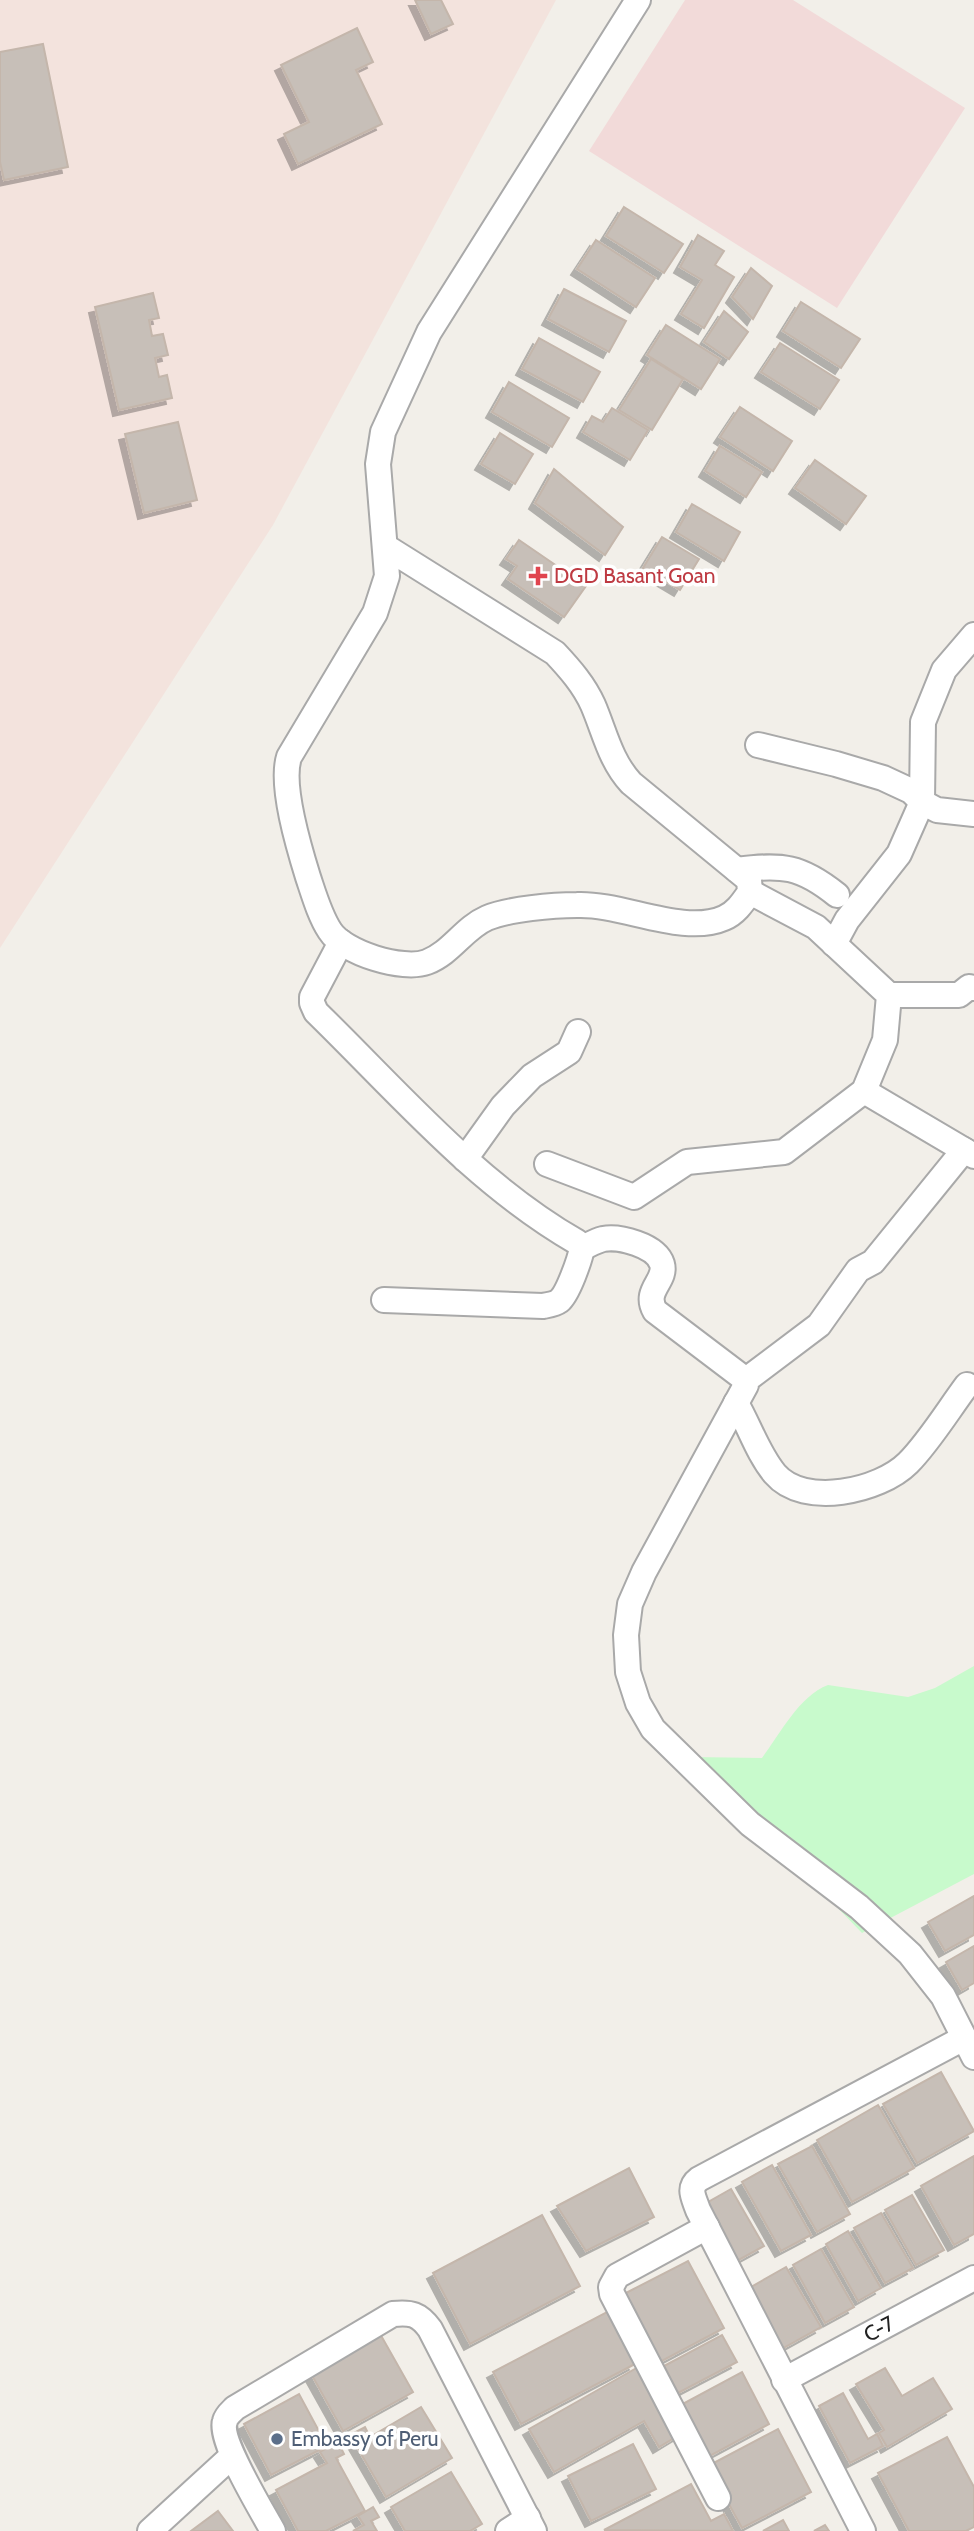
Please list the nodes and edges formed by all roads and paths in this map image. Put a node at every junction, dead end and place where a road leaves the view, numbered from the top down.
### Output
1 (638, 0) edge
2 (386, 547) junction
3 (974, 635) edge
4 (758, 745) dead end
5 (922, 802) junction
6 (974, 814) edge
7 (737, 870) junction
8 (750, 892) junction
9 (837, 895) dead end
10 (341, 942) junction
11 (834, 944) junction
12 (974, 988) edge
13 (889, 995) junction
14 (578, 1032) dead end
15 (864, 1091) junction
16 (969, 1153) edge
17 (465, 1159) junction
18 (547, 1164) dead end
19 (582, 1248) junction
20 (384, 1300) dead end
21 (967, 1385) dead end
22 (741, 1391) junction
23 (969, 2047) edge
24 (707, 2227) junction
25 (974, 2278) edge
26 (784, 2380) junction
27 (232, 2456) junction
28 (718, 2498) dead end
29 (523, 2527) edge
30 (150, 2531) edge
31 (273, 2531) edge
32 (863, 2531) edge

1 - 2 street
2 - 7 street
2 - 10 street
3 - 5 street
4 - 5 street
5 - 6 street
5 - 11 street
7 - 8 street
7 - 9 street
8 - 10 street
8 - 11 street
10 - 17 street
11 - 13 street
12 - 13 street
13 - 15 street
14 - 17 street
15 - 16 street
15 - 18 street
16 - 22 street
17 - 19 street
19 - 20 street
19 - 22 street
21 - 22 street
22 - 23 street
23 - 24 street
24 - 26 street
24 - 28 street
25 - 26 street, C-7
26 - 32 street
27 - 29 street
27 - 30 street
27 - 31 street

